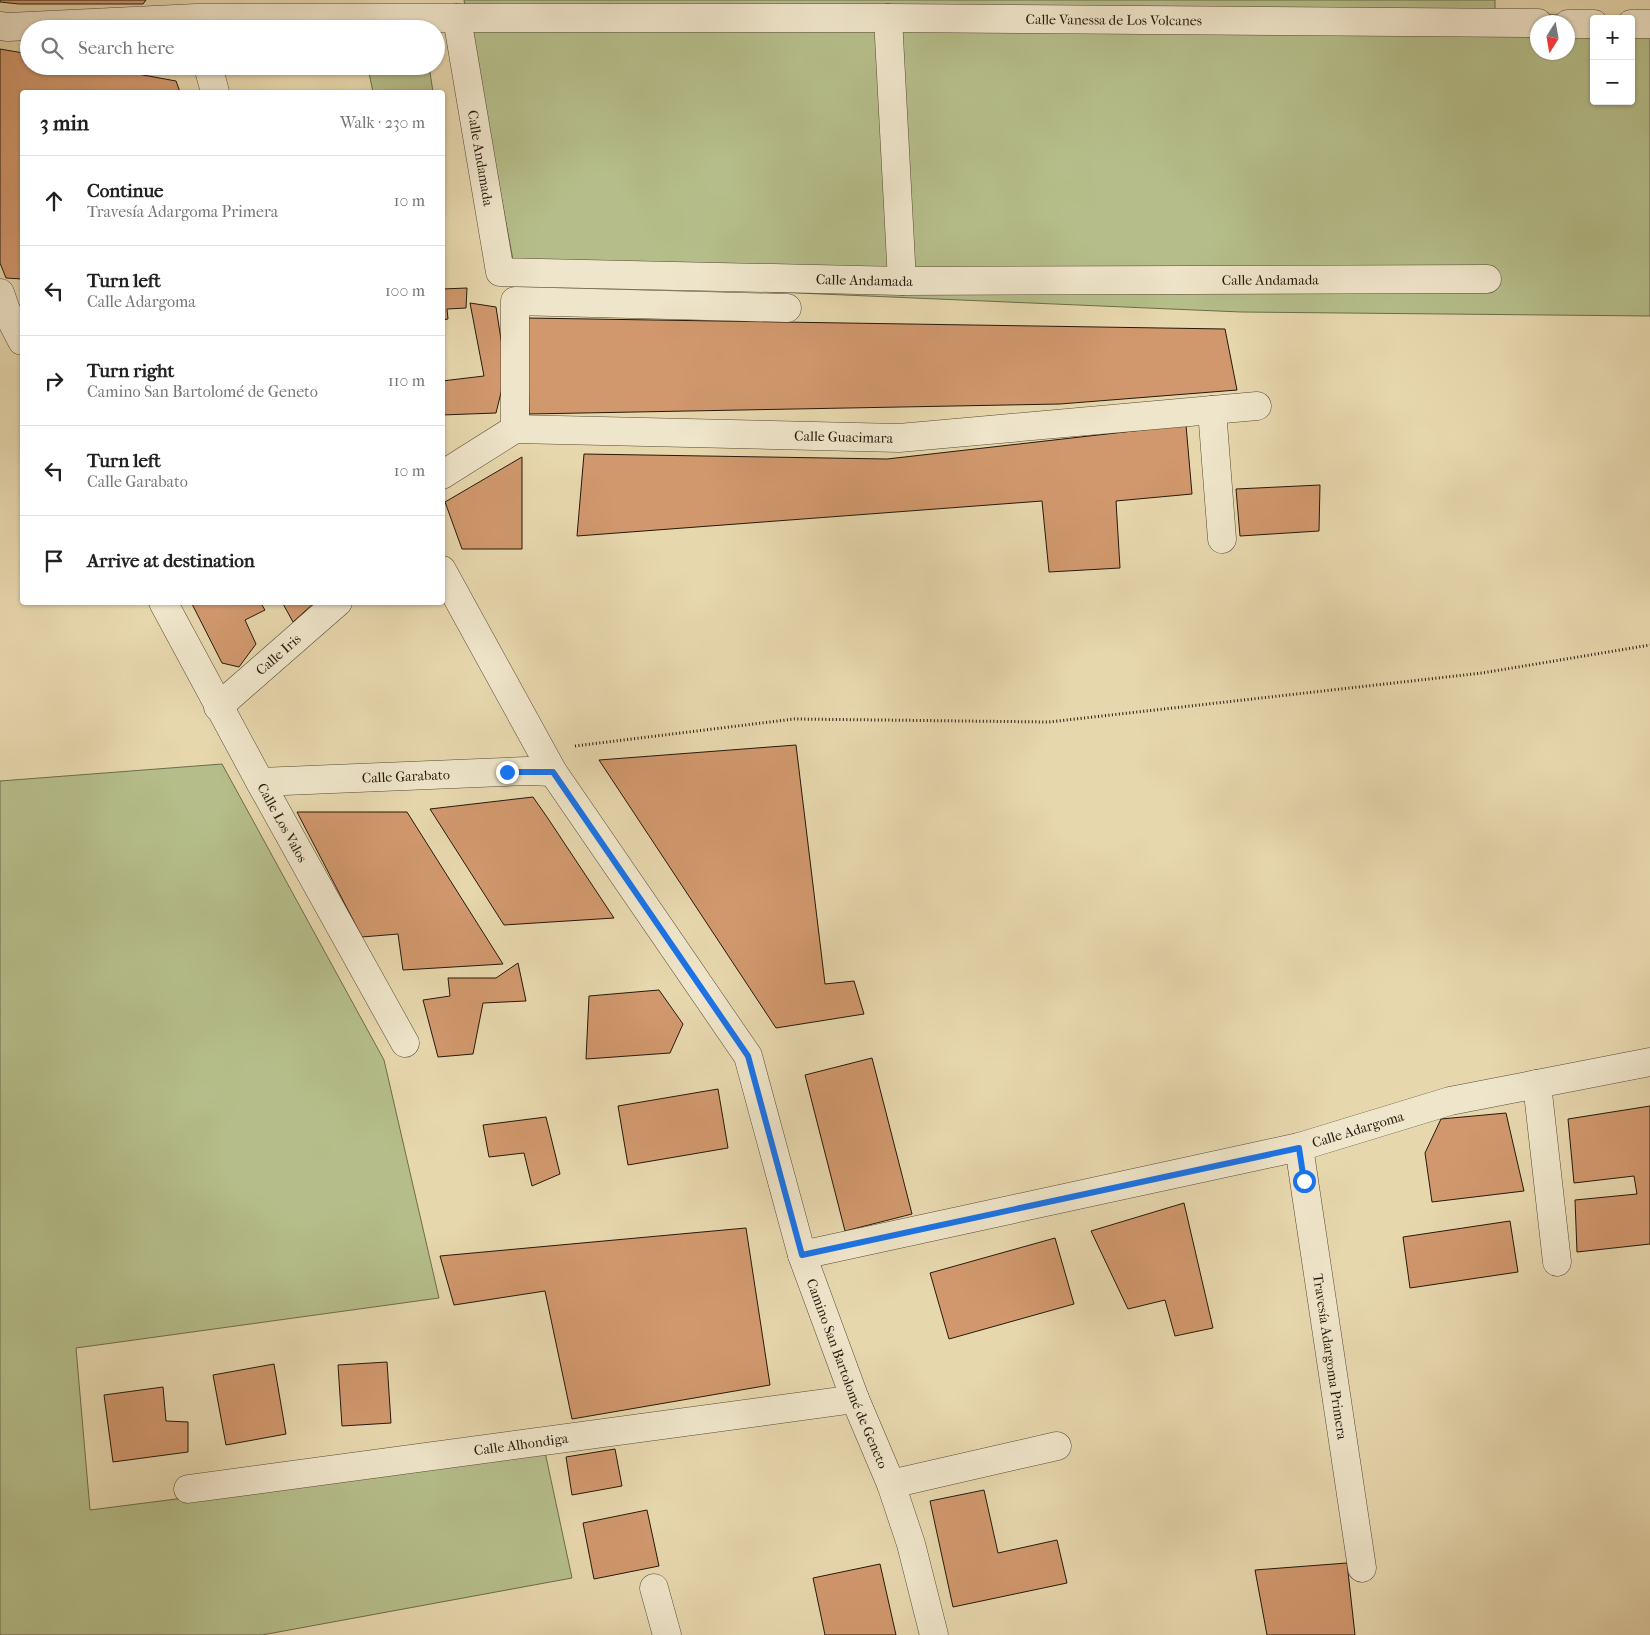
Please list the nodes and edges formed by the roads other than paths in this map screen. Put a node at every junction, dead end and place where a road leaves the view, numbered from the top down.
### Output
1 (197, 16) edge
2 (457, 18) junction
3 (888, 18) junction
4 (128, 20) edge
5 (1530, 23) edge
6 (1575, 24) edge
7 (1590, 24) edge
8 (1635, 24) edge
9 (1650, 24) edge
10 (0, 26) edge
11 (20, 26) edge
12 (210, 75) edge
13 (214, 90) edge
14 (1487, 279) dead end
15 (902, 281) junction
16 (6, 296) edge
17 (787, 308) dead end
18 (20, 336) edge
19 (1256, 406) dead end
20 (1212, 410) junction
21 (515, 429) junction
22 (445, 473) edge
23 (1222, 539) dead end
24 (445, 576) edge
25 (164, 605) edge
26 (335, 605) edge
27 (218, 707) junction
28 (546, 761) junction
29 (260, 782) junction
30 (405, 1043) dead end
31 (1650, 1062) edge
32 (1537, 1084) junction
33 (1299, 1148) junction
34 (802, 1255) junction
35 (1557, 1262) dead end
36 (855, 1399) junction
37 (1057, 1446) dead end
38 (891, 1484) junction
39 (188, 1489) dead end
40 (1362, 1568) dead end
41 (654, 1588) dead end
42 (667, 1635) edge
43 (934, 1635) edge

1 - 2 street, Calle Vanessa de Los Volcanes
1 - 4 street, Calle Vanessa de Los Volcanes
2 - 3 street, Calle Vanessa de Los Volcanes
2 - 15 street, Calle Andamada
3 - 5 street, Calle Vanessa de Los Volcanes
3 - 15 street
6 - 7 street
8 - 9 street
10 - 11 street, Calle Vanessa de Los Volcanes
12 - 13 street
14 - 15 street, Calle Andamada
16 - 18 street
17 - 21 street
19 - 20 street, Calle Guacimara
20 - 21 street, Calle Guacimara
20 - 23 street
21 - 22 street
24 - 28 street, Camino San Bartolomé de Geneto
25 - 27 street, Calle Los Valos
26 - 27 street, Calle Iris
27 - 29 street, Calle Los Valos
28 - 29 street, Calle Garabato
28 - 34 street, Camino San Bartolomé de Geneto
29 - 30 street, Calle Los Valos
31 - 32 street, Calle Adargoma
32 - 33 street, Calle Adargoma
32 - 35 street
33 - 34 street, Calle Adargoma
33 - 40 street, Travesía Adargoma Primera
34 - 36 street, Camino San Bartolomé de Geneto
36 - 38 street, Camino San Bartolomé de Geneto
36 - 39 street, Calle Alhondiga
37 - 38 street
38 - 43 street, Camino San Bartolomé de Geneto
41 - 42 street

